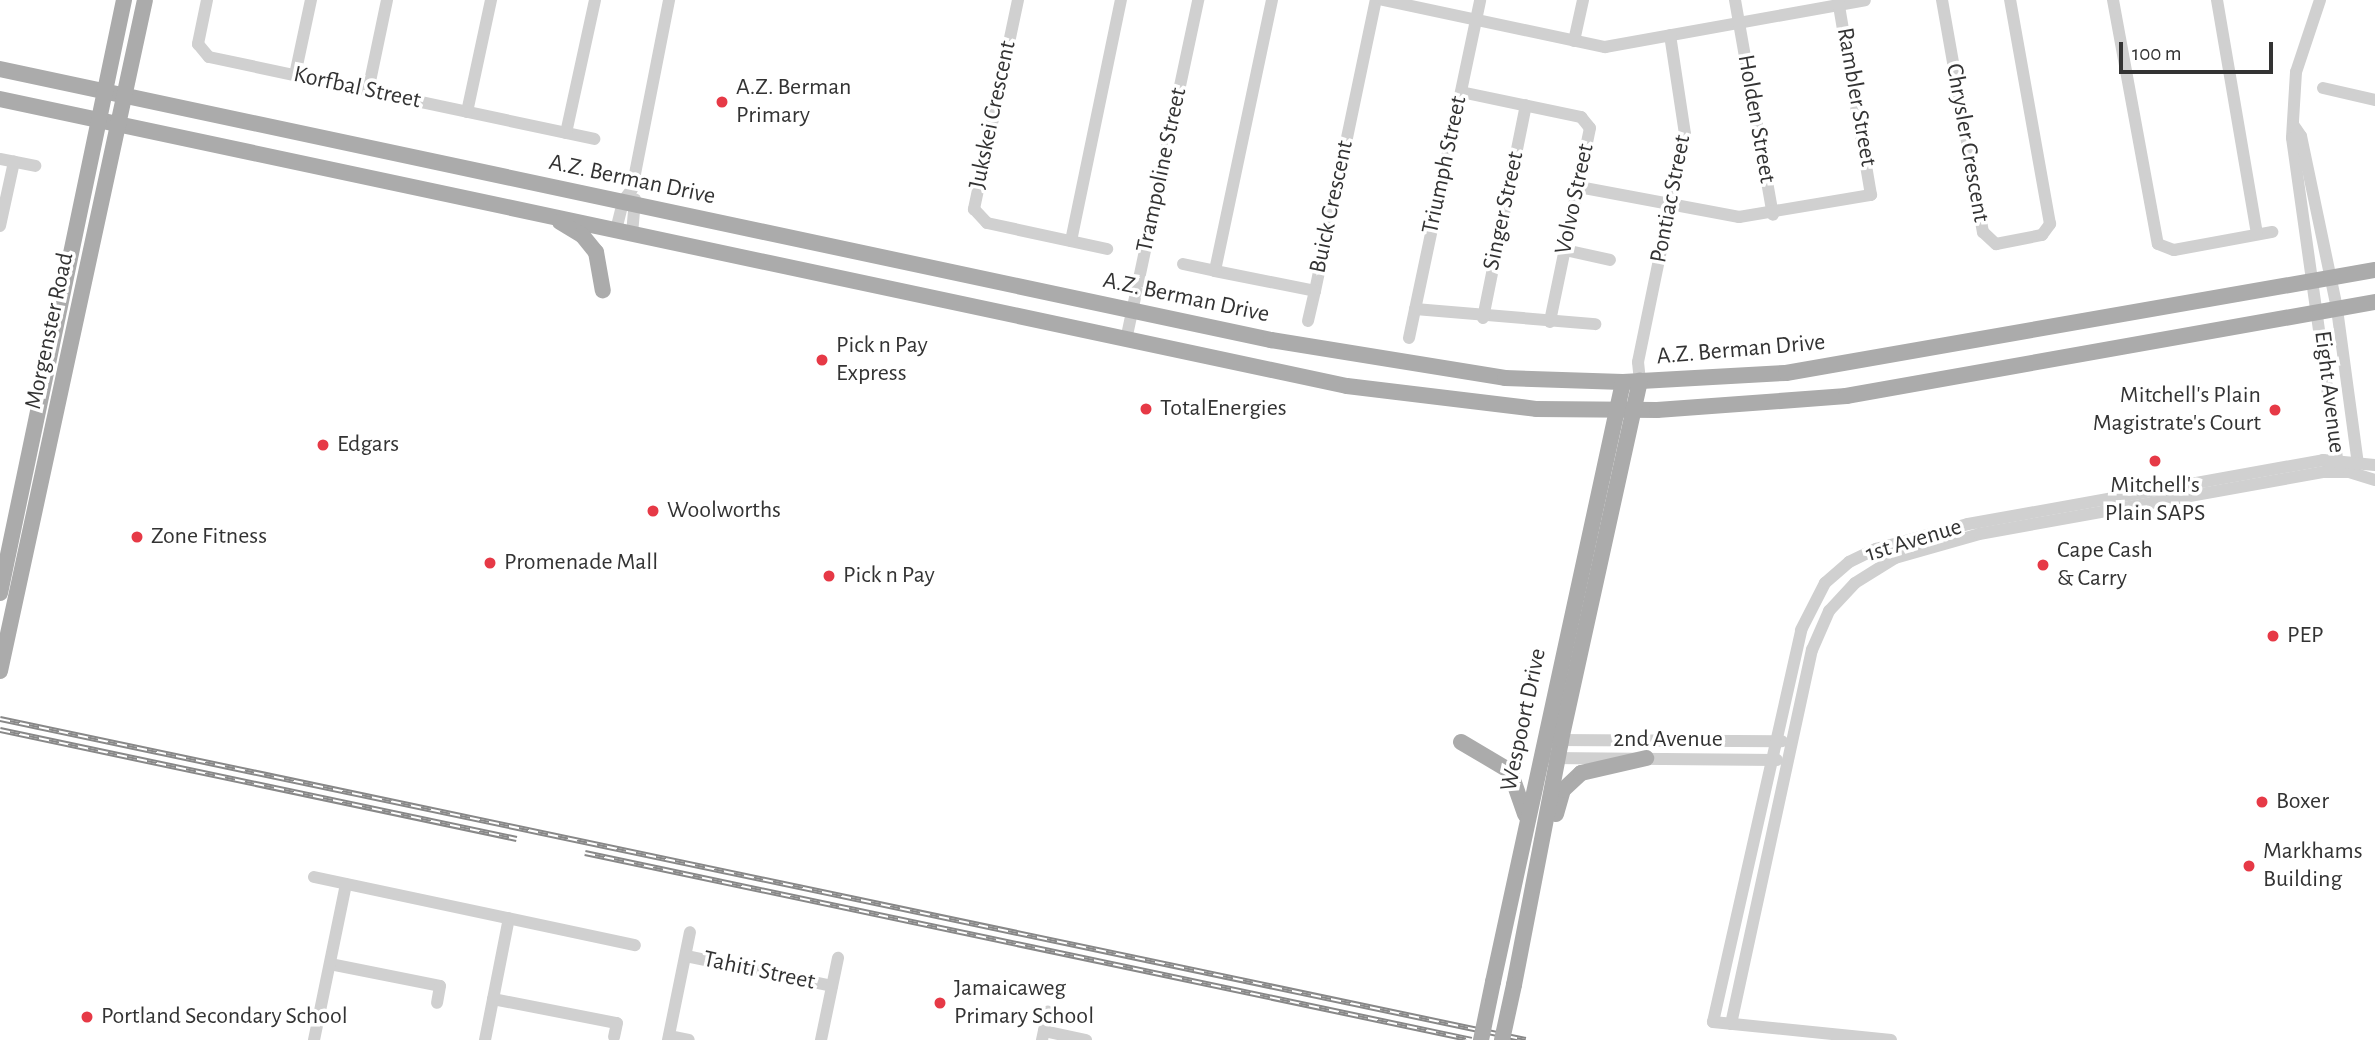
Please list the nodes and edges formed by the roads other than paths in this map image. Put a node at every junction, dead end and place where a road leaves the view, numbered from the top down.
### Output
1 (124, 0) edge
2 (145, 0) edge
3 (207, 0) edge
4 (311, 0) edge
5 (387, 0) edge
6 (491, 0) edge
7 (595, 0) edge
8 (669, 0) edge
9 (1017, 0) edge
10 (1121, 0) edge
11 (1198, 0) edge
12 (1272, 0) edge
13 (1376, 0) edge
14 (1383, 0) edge
15 (1480, 0) edge
16 (1583, 0) edge
17 (1735, 0) edge
18 (1865, 0) edge
19 (1942, 0) edge
20 (2010, 0) edge
21 (2113, 0) edge
22 (2217, 0) edge
23 (2320, 0) edge
24 (1839, 2) edge
25 (1476, 20) junction
26 (1739, 24) junction
27 (1671, 35) junction
28 (1574, 41) junction
29 (0, 69) edge
30 (295, 75) junction
31 (2323, 88) dead end
32 (103, 91) junction
33 (368, 91) junction
34 (1461, 92) junction
35 (124, 96) junction
36 (0, 99) edge
37 (2375, 100) edge
38 (1526, 105) junction
39 (467, 112) junction
40 (97, 120) junction
41 (118, 124) junction
42 (566, 133) junction
43 (594, 139) dead end
44 (0, 159) edge
45 (14, 162) junction
46 (36, 166) dead end
47 (1579, 187) junction
48 (631, 198) junction
49 (1670, 205) junction
50 (1773, 215) junction
51 (550, 217) junction
52 (0, 226) edge
53 (624, 232) junction
54 (2272, 232) dead end
55 (2257, 234) junction
56 (1071, 241) junction
57 (1107, 249) dead end
58 (1565, 250) junction
59 (1610, 260) dead end
60 (1183, 264) dead end
61 (1215, 271) junction
62 (2375, 271) edge
63 (2322, 281) junction
64 (603, 290) dead end
65 (1315, 291) junction
66 (2375, 302) edge
67 (1132, 309) junction
68 (1415, 309) junction
69 (2337, 309) junction
70 (2319, 313) junction
71 (1483, 318) junction
72 (1308, 321) dead end
73 (1550, 322) junction
74 (1595, 324) dead end
75 (1409, 338) dead end
76 (1126, 340) junction
77 (1638, 362) junction
78 (1640, 381) junction
79 (1623, 382) junction
80 (1615, 411) junction
81 (1634, 411) junction
82 (2338, 465) junction
83 (2375, 465) edge
84 (2358, 467) junction
85 (2375, 480) edge
86 (1823, 587) junction
87 (0, 593) edge
88 (1841, 597) junction
89 (0, 671) edge
90 (1543, 739) junction
91 (1561, 740) junction
92 (1776, 741) junction
93 (1461, 742) dead end
94 (1792, 743) junction
95 (1539, 758) junction
96 (1558, 758) junction
97 (1646, 758) junction
98 (1772, 759) junction
99 (1788, 760) junction
100 (1526, 819) junction
101 (1540, 866) junction
102 (314, 877) dead end
103 (346, 884) junction
104 (509, 918) junction
105 (690, 932) dead end
106 (635, 945) dead end
107 (685, 956) junction
108 (838, 958) dead end
109 (330, 964) junction
110 (832, 986) junction
111 (493, 999) junction
112 (437, 1003) dead end
113 (1048, 1012) dead end
114 (1731, 1024) junction
115 (1043, 1036) edge
116 (614, 1037) dead end
117 (668, 1038) edge
118 (314, 1040) edge
119 (485, 1040) edge
120 (689, 1040) edge
121 (821, 1040) edge
122 (1086, 1040) edge
123 (1481, 1040) edge
124 (1502, 1040) edge
125 (1891, 1040) edge

1 - 32 main road, Morgenster Road
2 - 35 main road, Morgenster Road
3 - 30 street, Korfbal Street
4 - 30 street
5 - 33 street
6 - 39 street
7 - 42 street
8 - 48 street
9 - 56 street, Jukskei Crescent
10 - 56 street
11 - 67 street, Trampoline Street
12 - 61 street
13 - 65 street, Buick Crescent
14 - 25 street
15 - 25 street, Triumph Street
16 - 28 street
17 - 26 street, Holden Street
18 - 24 street
19 - 20 street, Chrysler Crescent
21 - 55 street
22 - 55 street
23 - 63 street
24 - 26 street
24 - 50 street, Rambler Street
25 - 28 street
25 - 34 street, Triumph Street
26 - 27 street
26 - 50 street, Holden Street
27 - 28 street
27 - 49 street, Pontiac Street
29 - 32 main road, A.Z. Berman Drive
30 - 33 street, Korfbal Street
31 - 37 street
32 - 35 main road, A.Z. Berman Drive
32 - 40 main road, Morgenster Road
33 - 39 street, Korfbal Street
34 - 38 street, Volvo Street
34 - 68 street, Triumph Street
35 - 41 main road, Morgenster Road
35 - 48 main road, A.Z. Berman Drive
36 - 40 main road
38 - 47 street, Volvo Street
38 - 71 street, Singer Street
39 - 42 street, Korfbal Street
40 - 41 main road
40 - 87 main road, Morgenster Road
41 - 51 main road
41 - 89 main road, Morgenster Road
42 - 43 street, Korfbal Street
44 - 45 street
45 - 46 street
45 - 52 street
47 - 49 street, Rambler Street
47 - 58 street, Volvo Street
48 - 53 street
48 - 67 main road, A.Z. Berman Drive
49 - 50 street, Rambler Street
49 - 77 street, Pontiac Street
51 - 53 main road
51 - 64 main road
53 - 76 main road
54 - 55 street
56 - 57 street, Jukskei Crescent
58 - 59 street
58 - 73 street, Volvo Street
60 - 61 street, Buick Crescent
61 - 65 street, Buick Crescent
62 - 63 main road, A.Z. Berman Drive
63 - 69 street, Eight Avenue
63 - 70 street, Eight Avenue
63 - 78 main road, A.Z. Berman Drive
65 - 72 street
66 - 69 main road
67 - 76 street, Trampoline Street
67 - 79 main road, A.Z. Berman Drive
68 - 71 street
68 - 75 street, Triumph Street
69 - 70 main road
69 - 84 street, Eight Avenue
70 - 81 main road
70 - 82 street, Eight Avenue
71 - 73 street
73 - 74 street
76 - 80 main road
77 - 78 street, Pontiac Street
77 - 79 street, Pontiac Street
78 - 79 main road, A.Z. Berman Drive
78 - 81 main road, Wespoort Drive
79 - 80 main road, Wespoort Drive
80 - 81 main road
80 - 90 main road, Wespoort Drive
81 - 91 main road, Wespoort Drive
82 - 84 street, 1st Avenue
82 - 86 street, 1st Avenue
82 - 88 street, 1st Avenue
83 - 84 street, 1st Avenue
84 - 85 street, 1st Avenue
86 - 88 street
86 - 92 street, 1st Avenue
88 - 94 street, 1st Avenue
90 - 91 street, 2nd Avenue
90 - 95 main road, Wespoort Drive
91 - 92 street, 2nd Avenue
91 - 96 main road, Wespoort Drive
92 - 94 street, 2nd Avenue
92 - 98 street, 1st Avenue
93 - 100 main road
94 - 99 street, 1st Avenue
95 - 96 street, 2nd Avenue
95 - 100 main road, Wespoort Drive
96 - 97 street, 2nd Avenue
96 - 101 main road, Wespoort Drive
97 - 98 street, 2nd Avenue
97 - 101 main road
98 - 99 street, 2nd Avenue
98 - 114 street, 1st Avenue
99 - 114 street, 1st Avenue
100 - 123 main road, Wespoort Drive, bridge
101 - 124 main road, Wespoort Drive, bridge
102 - 103 street
103 - 104 street
103 - 109 street
104 - 106 street
104 - 111 street
105 - 107 street
107 - 110 street, Tahiti Street
107 - 117 street
108 - 110 street
109 - 112 street
109 - 118 street
110 - 121 street
111 - 116 street
111 - 119 street
113 - 115 street
114 - 125 street
115 - 122 street
117 - 120 street

